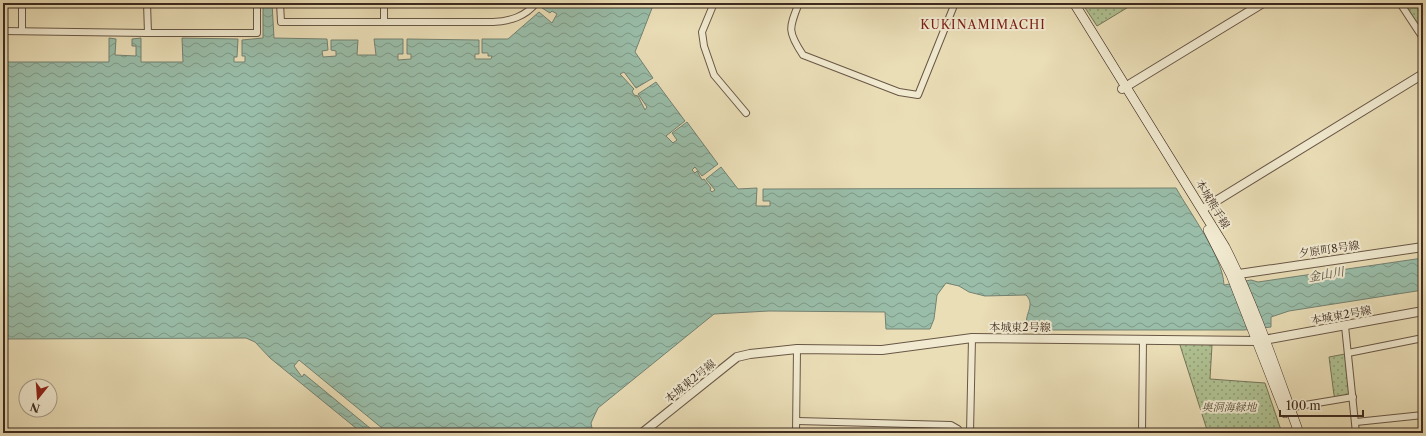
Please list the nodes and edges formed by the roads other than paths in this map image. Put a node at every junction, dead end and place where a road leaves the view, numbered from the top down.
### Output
1 (22, 3) edge
2 (147, 3) edge
3 (256, 3) edge
4 (280, 3) edge
5 (384, 3) edge
6 (536, 3) edge
7 (714, 3) edge
8 (799, 3) edge
9 (955, 3) edge
10 (1069, 3) edge
11 (1074, 3) edge
12 (1263, 3) edge
13 (1400, 3) edge
14 (384, 22) junction
15 (3, 31) edge
16 (22, 31) junction
17 (148, 33) junction
18 (1423, 38) edge
19 (1423, 74) edge
20 (1124, 88) junction
21 (746, 113) dead end
22 (1203, 209) junction
23 (1423, 247) edge
24 (1236, 278) junction
25 (1423, 311) edge
26 (1345, 326) junction
27 (972, 338) junction
28 (1423, 338) edge
29 (1143, 339) junction
30 (1262, 341) junction
31 (797, 349) junction
32 (1348, 353) junction
33 (1353, 397) junction
34 (1287, 408) junction
35 (1423, 415) edge
36 (797, 421) junction
37 (1356, 422) junction
38 (642, 433) edge
39 (796, 433) edge
40 (958, 433) edge
41 (970, 433) edge
42 (1142, 433) edge
43 (1292, 433) edge
44 (1299, 433) edge
45 (1356, 433) edge

1 - 16 street
2 - 17 street
3 - 17 street
4 - 14 street
5 - 14 street
6 - 14 street
7 - 21 street
8 - 9 street
10 - 20 main road, 本城熊手線
11 - 20 main road, 本城熊手線
12 - 20 street
13 - 18 street
15 - 16 street
16 - 17 street
19 - 22 street
20 - 22 main road, 本城熊手線
20 - 24 main road, 本城熊手線
22 - 24 main road, 本城熊手線
23 - 24 street, 夕原町8号線
24 - 30 main road, 本城熊手線
25 - 26 street, 本城東2号線
26 - 30 street, 本城東2号線
26 - 32 street
27 - 29 street, 本城東2号線
27 - 31 street, 本城東2号線
27 - 41 street
28 - 32 street
29 - 30 street, 本城東2号線
29 - 42 street
30 - 34 main road, 本城熊手線
31 - 36 street
31 - 38 street, 本城東2号線
32 - 33 street
33 - 34 street
33 - 37 street
34 - 43 main road, 本城熊手線
34 - 44 main road, 本城熊手線
35 - 37 street
36 - 39 street
36 - 40 street
37 - 45 street

